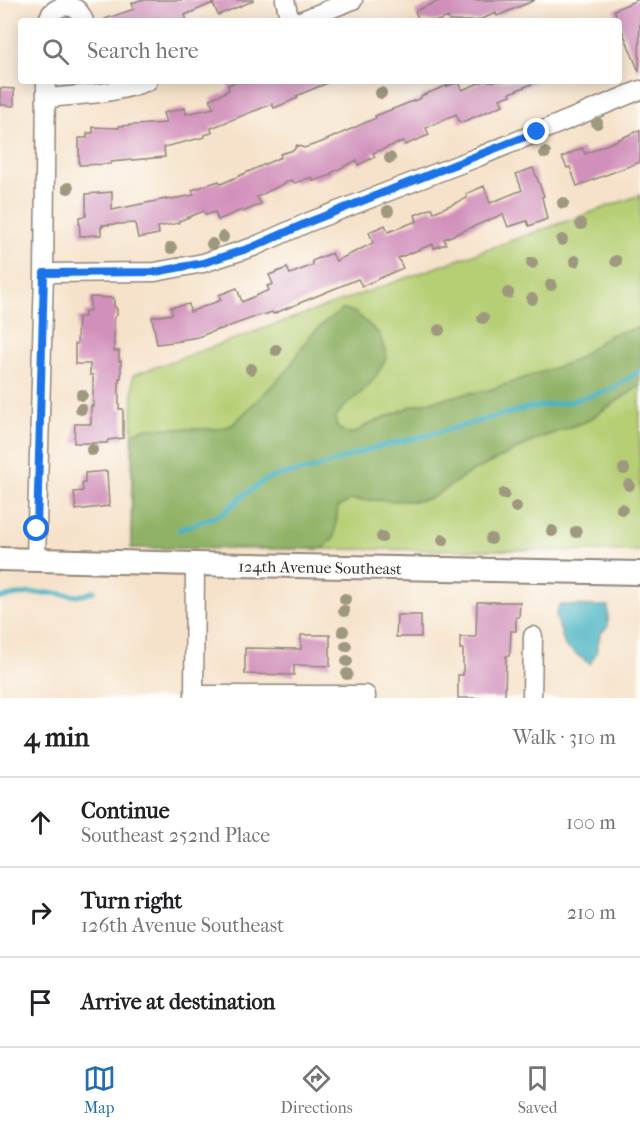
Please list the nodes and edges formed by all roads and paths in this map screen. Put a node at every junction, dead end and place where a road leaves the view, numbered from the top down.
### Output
1 (285, 0) edge
2 (353, 0) edge
3 (48, 18) edge
4 (82, 18) edge
5 (289, 18) edge
6 (308, 18) edge
7 (140, 84) edge
8 (88, 88) edge
9 (46, 89) edge
10 (640, 90) edge
11 (44, 273) junction
12 (0, 559) edge
13 (36, 559) junction
14 (195, 564) junction
15 (640, 573) edge
16 (533, 636) dead end
17 (194, 696) edge
18 (366, 698) edge
19 (532, 698) edge

1 - 5 street
2 - 6 street
3 - 4 street
7 - 8 street
8 - 9 street
9 - 11 street
10 - 11 street
11 - 13 street
12 - 13 street, 124th Avenue Southeast
13 - 14 street, 124th Avenue Southeast
14 - 15 street, 124th Avenue Southeast
14 - 17 street
16 - 19 street
17 - 18 street

